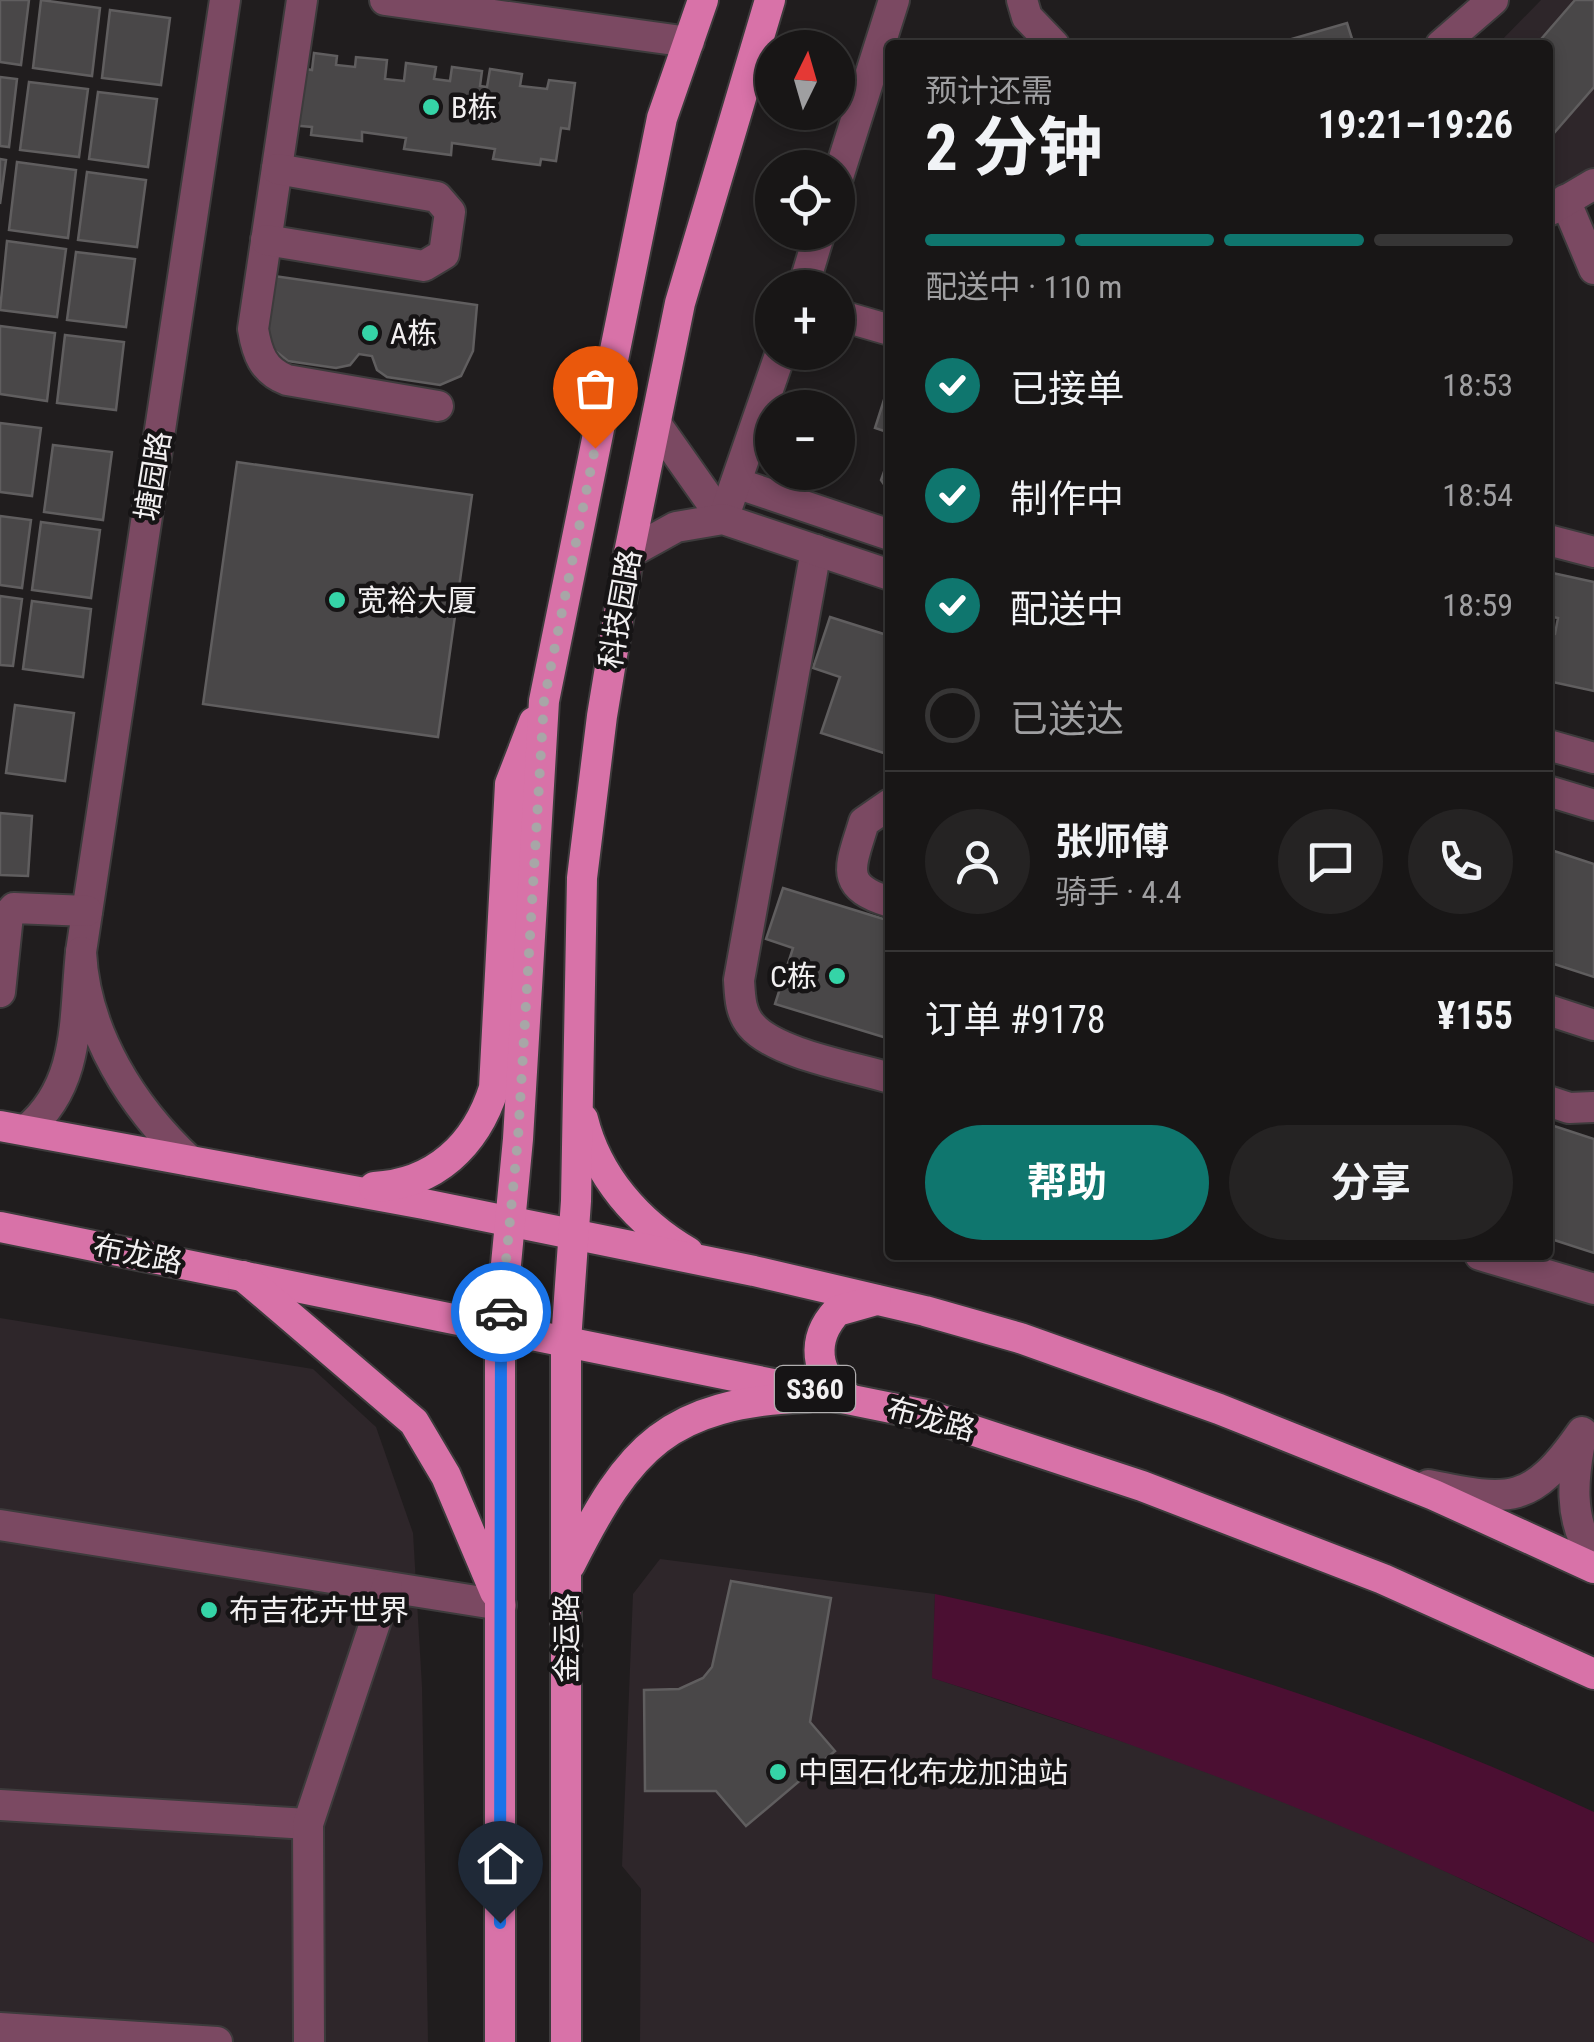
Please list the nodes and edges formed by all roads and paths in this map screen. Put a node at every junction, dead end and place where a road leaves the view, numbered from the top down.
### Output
1 (225, 0) edge
2 (302, 0) edge
3 (385, 0) edge
4 (703, 0) edge
5 (770, 0) edge
6 (894, 0) edge
7 (1022, 0) edge
8 (1493, 0) edge
9 (1049, 40) edge
10 (1447, 40) edge
11 (689, 42) junction
12 (847, 150) edge
13 (277, 169) junction
14 (1594, 184) edge
15 (1556, 206) edge
16 (266, 240) junction
17 (1594, 269) edge
18 (855, 320) edge
19 (885, 329) edge
20 (775, 370) edge
21 (438, 406) dead end
22 (656, 424) junction
23 (736, 483) junction
24 (724, 519) junction
25 (885, 532) edge
26 (1553, 541) edge
27 (816, 550) junction
28 (1594, 552) edge
29 (629, 553) junction
30 (885, 574) edge
31 (544, 701) junction
32 (1553, 746) edge
33 (1594, 758) edge
34 (1553, 793) edge
35 (1594, 805) edge
36 (885, 807) edge
37 (885, 900) edge
38 (87, 911) junction
39 (81, 952) junction
40 (0, 992) edge
41 (1553, 1012) edge
42 (1594, 1025) edge
43 (885, 1076) edge
44 (578, 1095) junction
45 (1553, 1103) edge
46 (1594, 1107) edge
47 (13, 1128) edge
48 (190, 1161) junction
49 (336, 1188) junction
50 (507, 1222) junction
51 (0, 1226) edge
52 (574, 1235) junction
53 (1496, 1260) edge
54 (704, 1261) junction
55 (240, 1274) junction
56 (1594, 1290) edge
57 (879, 1300) junction
58 (500, 1327) junction
59 (566, 1341) junction
60 (855, 1398) junction
61 (1588, 1421) edge
62 (1394, 1478) junction
63 (0, 1525) edge
64 (1594, 1557) edge
65 (1594, 1568) edge
66 (566, 1572) junction
67 (387, 1588) junction
68 (500, 1606) junction
69 (1594, 1674) edge
70 (0, 1805) edge
71 (308, 1824) junction
72 (0, 2028) edge
73 (217, 2042) edge
74 (310, 2042) edge
75 (500, 2042) edge
76 (566, 2042) edge

1 - 38 street, 塘园路
2 - 13 street
3 - 11 street
4 - 11 main road, 科技园路
5 - 22 main road, 科技园路
6 - 12 street
7 - 9 street
8 - 10 street
11 - 31 main road, 科技园路
13 - 16 street
13 - 16 street
14 - 15 street
15 - 17 street
16 - 21 street
18 - 19 street
20 - 23 street
22 - 24 street
22 - 29 main road, 科技园路
23 - 24 street
23 - 25 street
24 - 27 street
24 - 29 street
26 - 28 street
27 - 30 street
27 - 43 street
29 - 44 main road, 科技园路
31 - 49 main road
31 - 50 main road, 科技园路
32 - 33 street
34 - 35 street
36 - 37 street
38 - 39 street, 塘园路
38 - 40 street
39 - 47 street, 塘园路
39 - 48 street, 塘园路
41 - 42 street
44 - 52 main road, 科技园路
44 - 54 main road
45 - 46 street
47 - 48 main road
48 - 49 main road
49 - 50 main road
50 - 52 main road
50 - 58 main road
51 - 55 main road, 布龙路 / S360
52 - 54 main road
52 - 59 main road, 金运路
53 - 56 street
54 - 57 main road
55 - 58 main road, 布龙路 / S360
55 - 68 main road
57 - 60 main road
57 - 62 main road
58 - 59 main road, 布龙路 / S360
58 - 68 main road
59 - 60 main road, 布龙路 / S360
59 - 66 main road, 金运路
60 - 66 main road
60 - 69 main road, 布龙路 / S360
61 - 62 street
61 - 64 street
62 - 65 main road
63 - 67 street
66 - 76 main road, 金运路
67 - 68 street
67 - 71 street
68 - 75 main road
70 - 71 street
71 - 74 street
72 - 73 street

